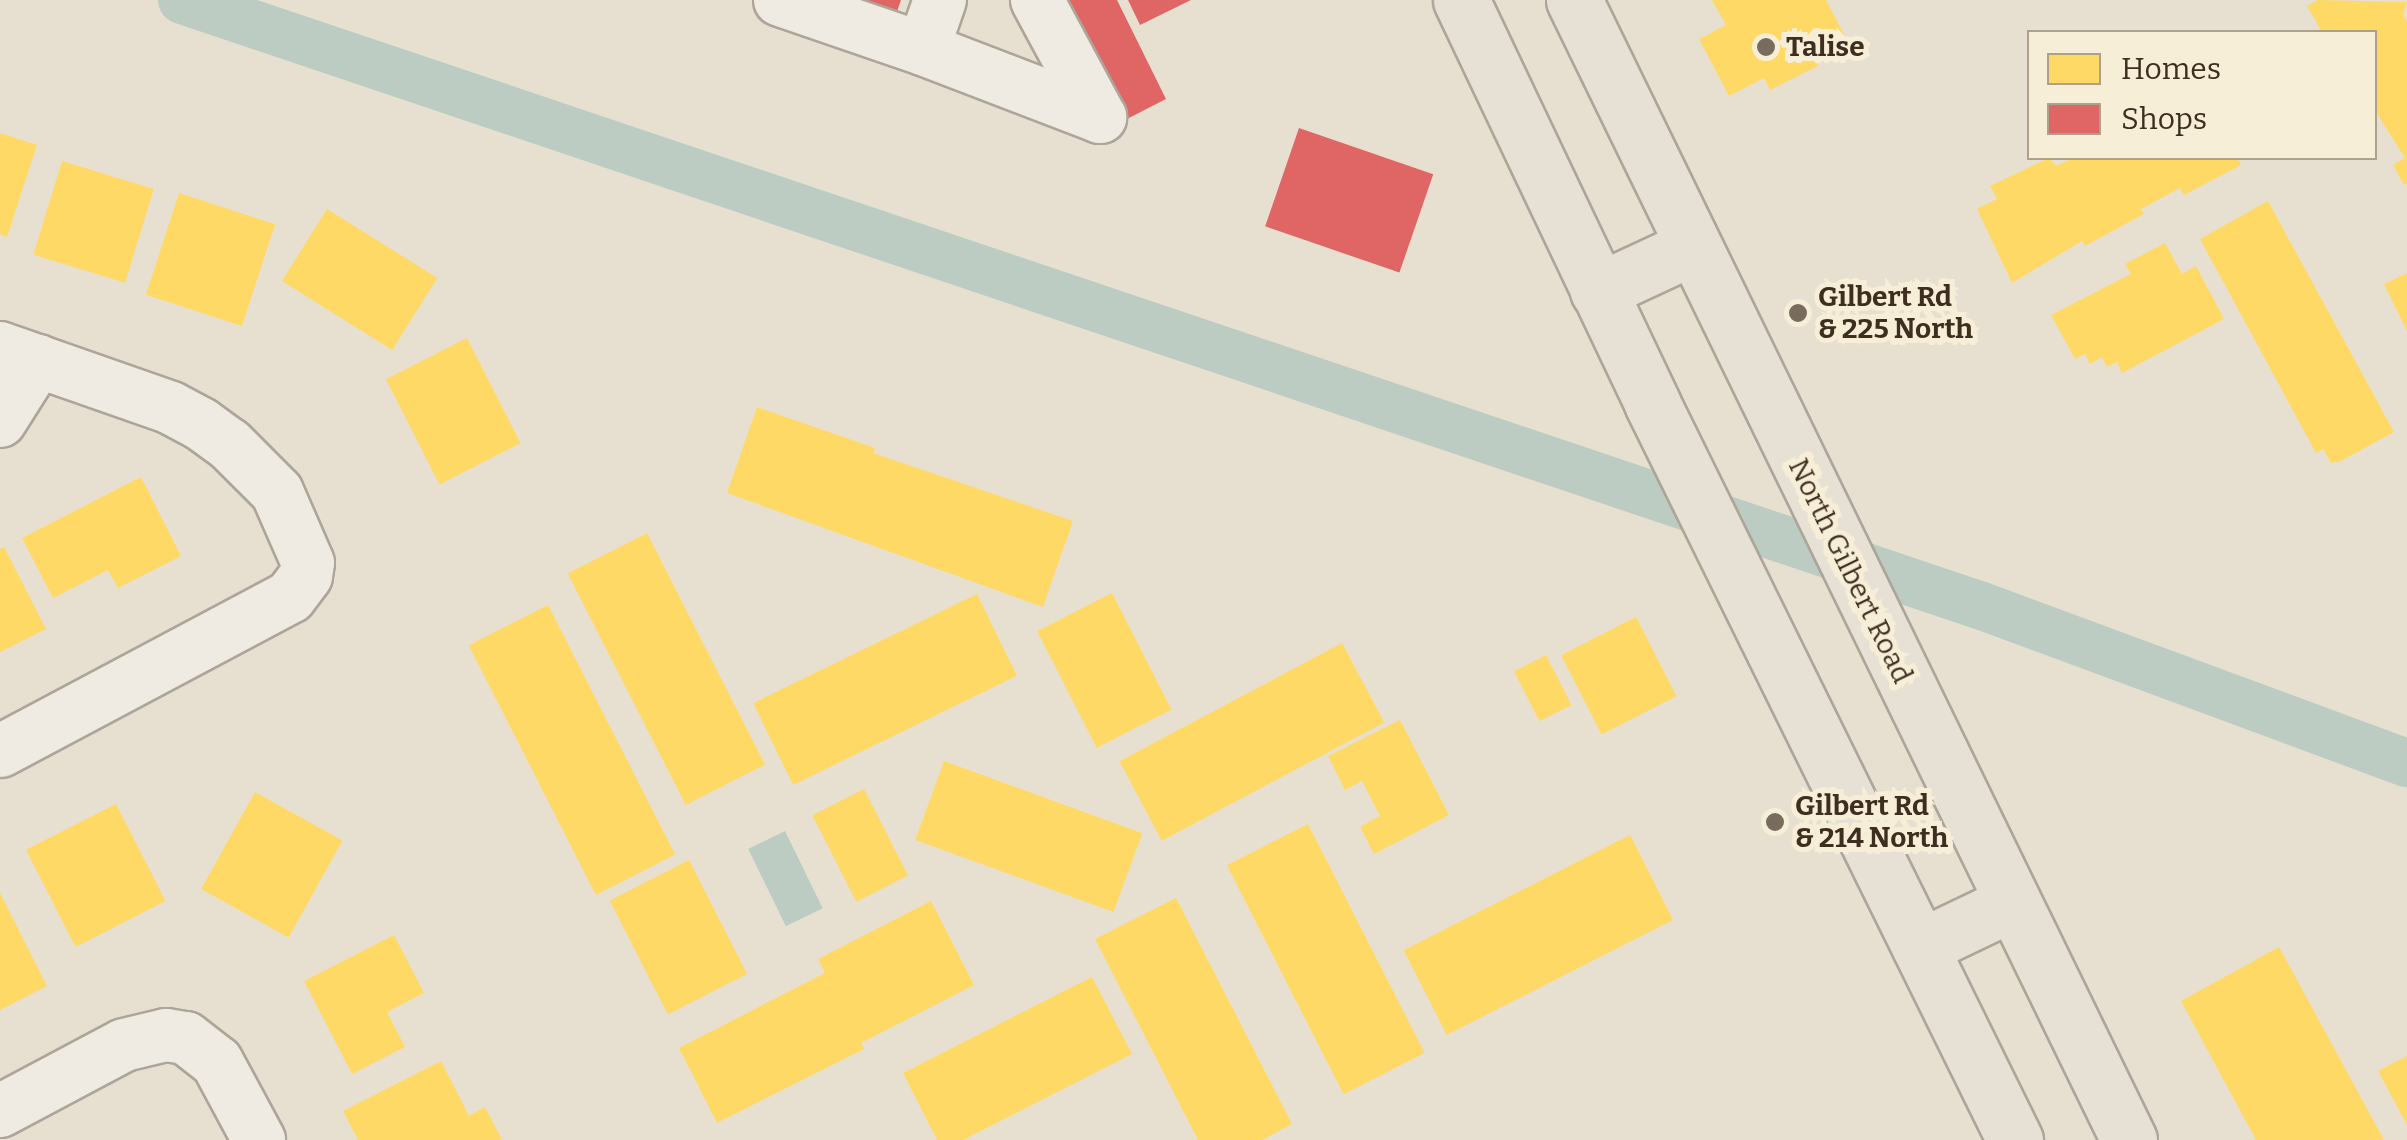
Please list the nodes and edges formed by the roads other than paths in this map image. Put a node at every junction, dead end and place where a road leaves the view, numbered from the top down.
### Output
1 (780, 0) edge
2 (940, 0) edge
3 (1036, 0) edge
4 (1461, 0) edge
5 (1574, 0) edge
6 (832, 8) edge
7 (923, 49) junction
8 (1693, 246) junction
9 (1598, 291) junction
10 (19, 355) edge
11 (0, 421) edge
12 (0, 751) edge
13 (2012, 903) junction
14 (1920, 948) junction
15 (0, 1111) edge
16 (259, 1140) edge
17 (2015, 1140) edge
18 (2130, 1140) edge

1 - 6 street
2 - 7 street
3 - 7 street
4 - 9 main road
5 - 8 main road, North Gilbert Road
6 - 7 street
8 - 9 main road
8 - 13 main road, North Gilbert Road
9 - 14 main road
10 - 11 street
10 - 12 street
13 - 14 main road
13 - 18 main road, North Gilbert Road
14 - 17 main road
15 - 16 street

